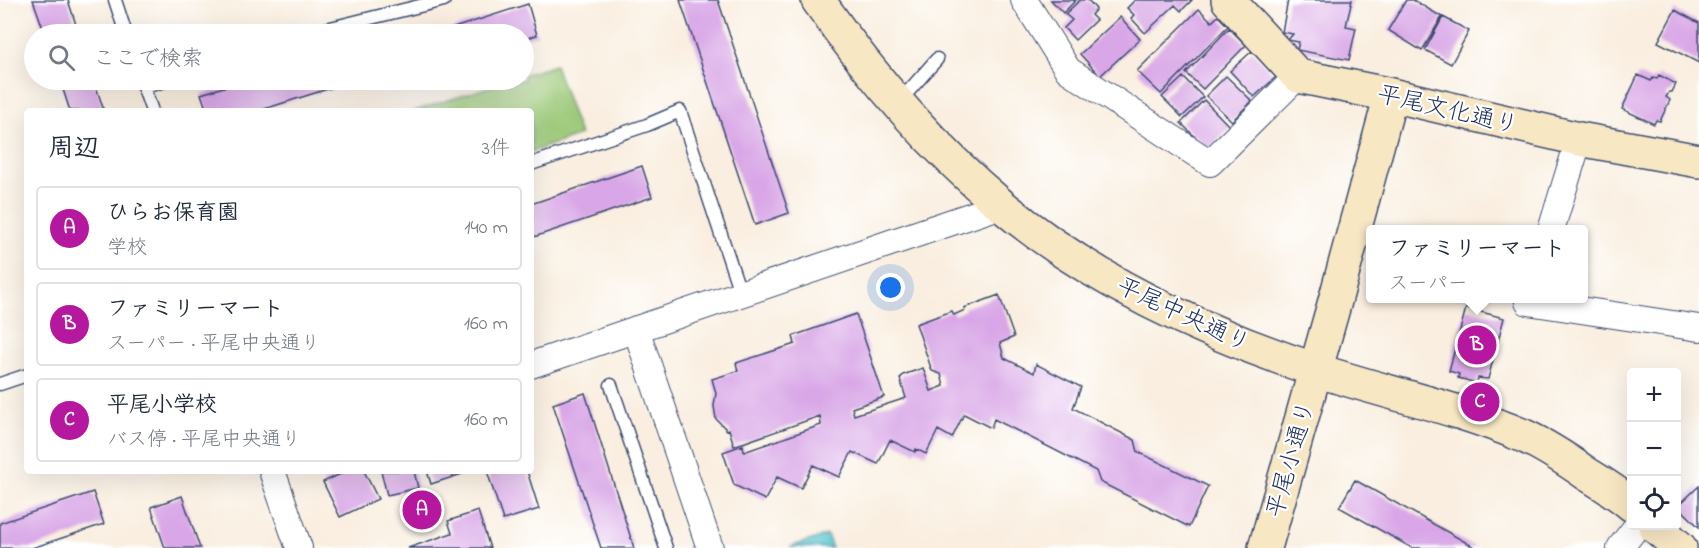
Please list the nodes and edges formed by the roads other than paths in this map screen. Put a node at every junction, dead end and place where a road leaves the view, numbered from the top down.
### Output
1 (115, 0) edge
2 (444, 0) edge
3 (818, 0) edge
4 (1024, 0) edge
5 (1228, 0) edge
6 (123, 24) edge
7 (347, 24) edge
8 (937, 59) dead end
9 (1298, 76) junction
10 (145, 90) edge
11 (1391, 95) junction
12 (898, 103) junction
13 (151, 108) edge
14 (1579, 139) junction
15 (1699, 161) edge
16 (534, 163) edge
17 (1002, 206) junction
18 (1553, 225) edge
19 (741, 295) junction
20 (1526, 308) edge
21 (645, 326) junction
22 (1699, 328) edge
23 (534, 365) edge
24 (1316, 370) junction
25 (24, 376) edge
26 (0, 384) edge
27 (611, 385) dead end
28 (273, 474) edge
29 (1627, 501) edge
30 (1633, 530) edge
31 (1660, 530) edge
32 (299, 548) edge
33 (666, 548) edge
34 (710, 548) edge
35 (1265, 548) edge
36 (1620, 548) edge
37 (1680, 548) edge

1 - 6 lane
2 - 7 lane
3 - 12 street, 平尾中央通り
4 - 9 street
5 - 9 street
8 - 12 lane
9 - 11 street, 平尾文化通り
10 - 13 lane
11 - 14 street, 平尾文化通り
11 - 24 street, 平尾小通り
12 - 17 street, 平尾中央通り
14 - 15 street, 平尾文化通り
14 - 18 street
16 - 19 lane
17 - 19 street
17 - 24 street, 平尾中央通り
19 - 21 street
20 - 22 street
21 - 23 street
21 - 34 street
24 - 29 street, 平尾中央通り
24 - 35 street, 平尾小通り
25 - 26 lane
27 - 33 lane
28 - 32 street
30 - 36 street
31 - 37 street

